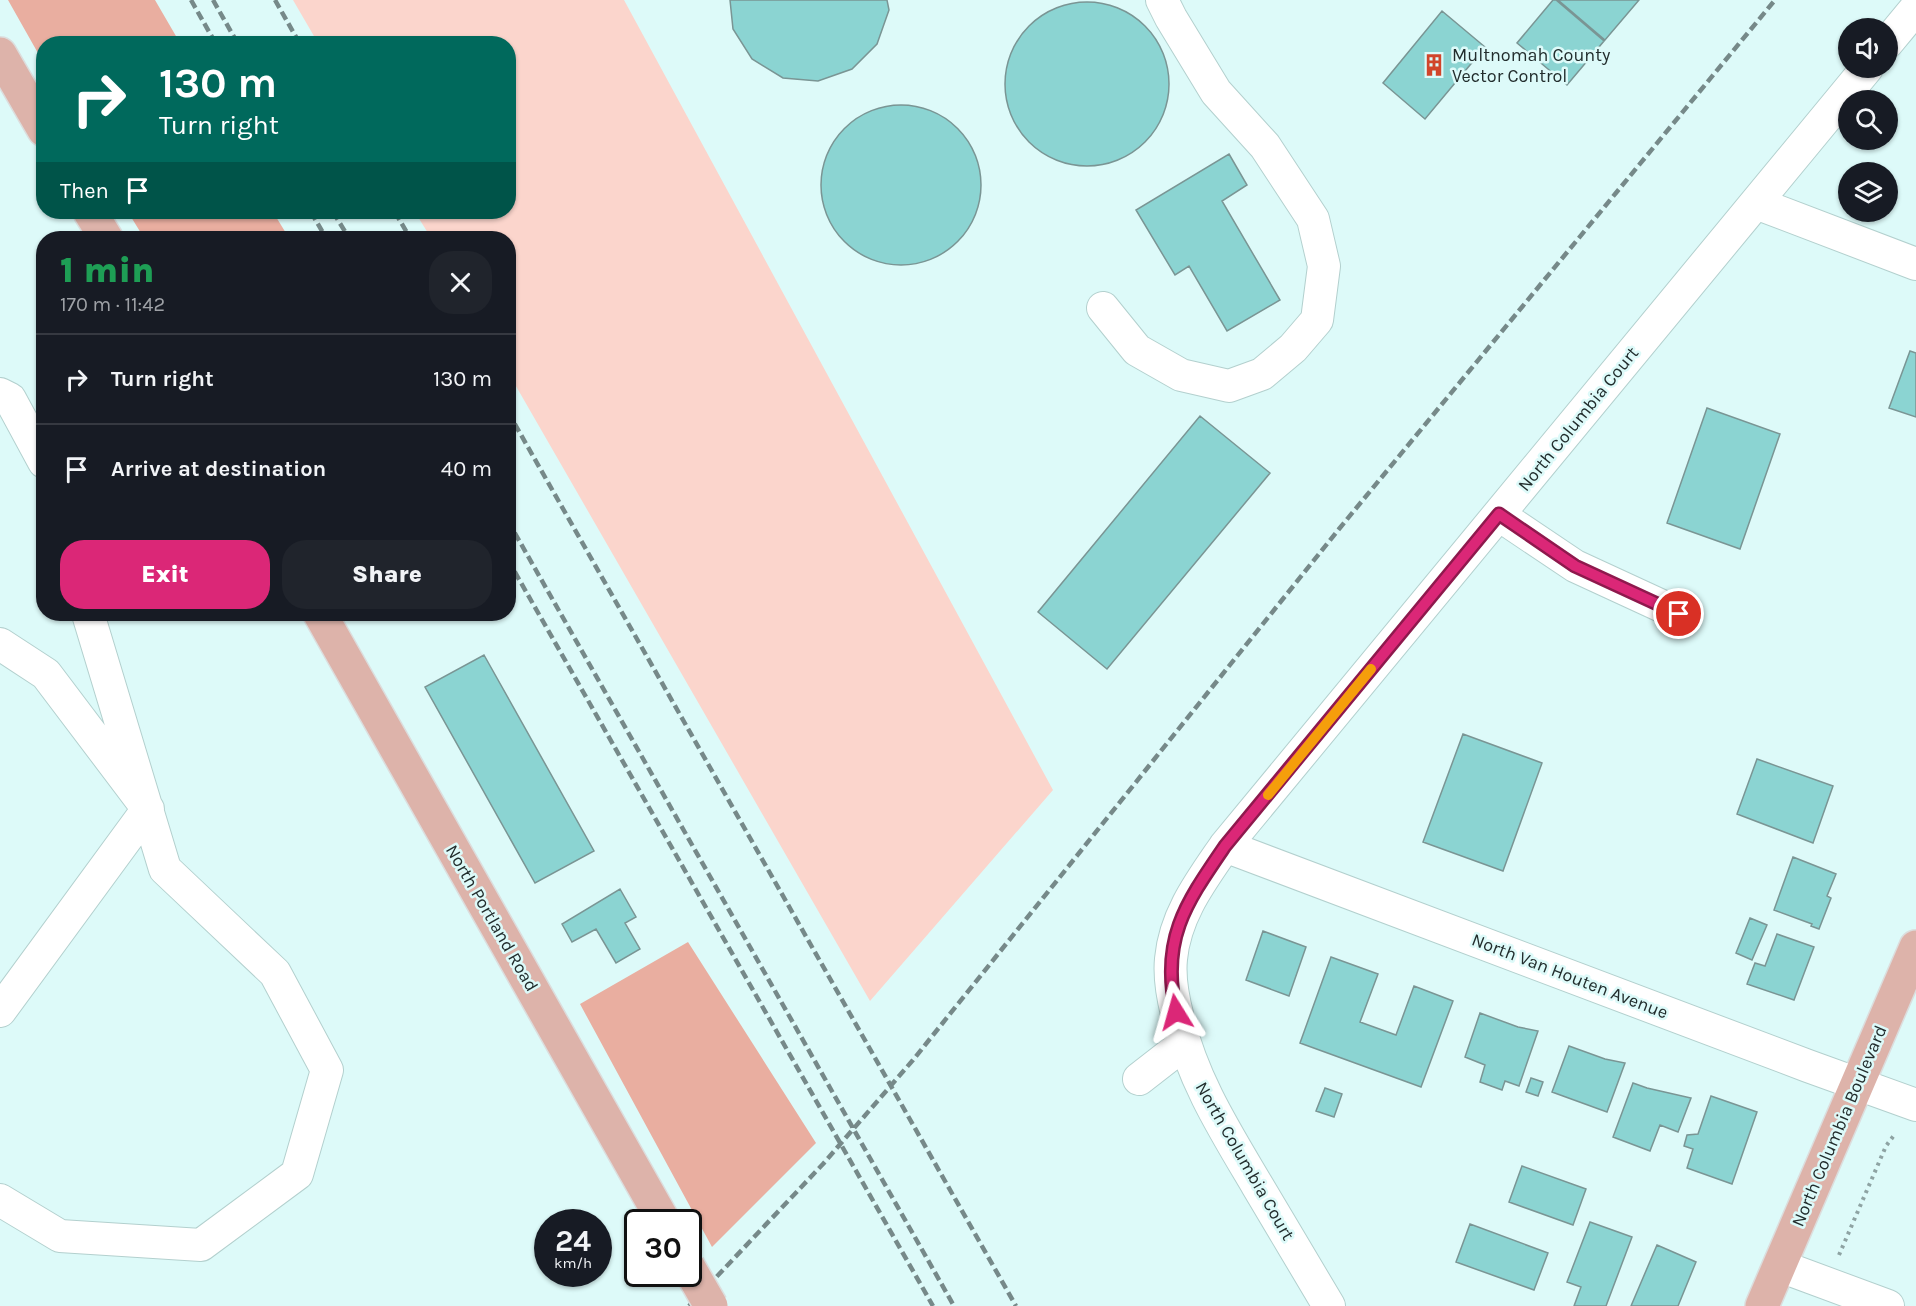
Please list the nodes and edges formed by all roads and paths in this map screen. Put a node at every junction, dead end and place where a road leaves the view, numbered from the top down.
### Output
1 (1162, 0) edge
2 (1916, 8) edge
3 (1898, 30) edge
4 (0, 54) edge
5 (1859, 78) edge
6 (36, 116) edge
7 (1756, 203) junction
8 (1916, 264) edge
9 (1103, 308) dead end
10 (0, 394) edge
11 (36, 447) edge
12 (1499, 514) junction
13 (1679, 614) dead end
14 (90, 621) edge
15 (324, 621) edge
16 (0, 644) edge
17 (148, 809) junction
18 (1225, 846) junction
19 (1916, 947) edge
20 (0, 1011) edge
21 (1184, 1044) junction
22 (1139, 1079) dead end
23 (1857, 1084) junction
24 (1916, 1105) edge
25 (1895, 1134) dead end
26 (0, 1200) edge
27 (657, 1209) edge
28 (1780, 1266) junction
29 (1827, 1284) junction
30 (700, 1287) edge
31 (1333, 1304) edge
32 (711, 1306) edge
33 (1762, 1306) edge
34 (1888, 1306) edge

1 - 9 street
2 - 3 street
4 - 6 main road
5 - 7 street, North Columbia Court
7 - 8 street
7 - 12 street, North Columbia Court
10 - 11 street
12 - 13 street
12 - 18 street, North Columbia Court
14 - 17 street
15 - 27 main road, North Portland Road
16 - 17 street
17 - 20 street
17 - 26 street
18 - 21 street, North Columbia Court
18 - 23 street, North Van Houten Avenue
19 - 23 main road, North Columbia Boulevard
21 - 22 street
21 - 31 street, North Columbia Court
23 - 24 street, North Van Houten Avenue
23 - 28 main road, North Columbia Boulevard
25 - 29 path
28 - 29 street
28 - 33 main road, North Columbia Boulevard
29 - 34 street
30 - 32 main road, bridge

